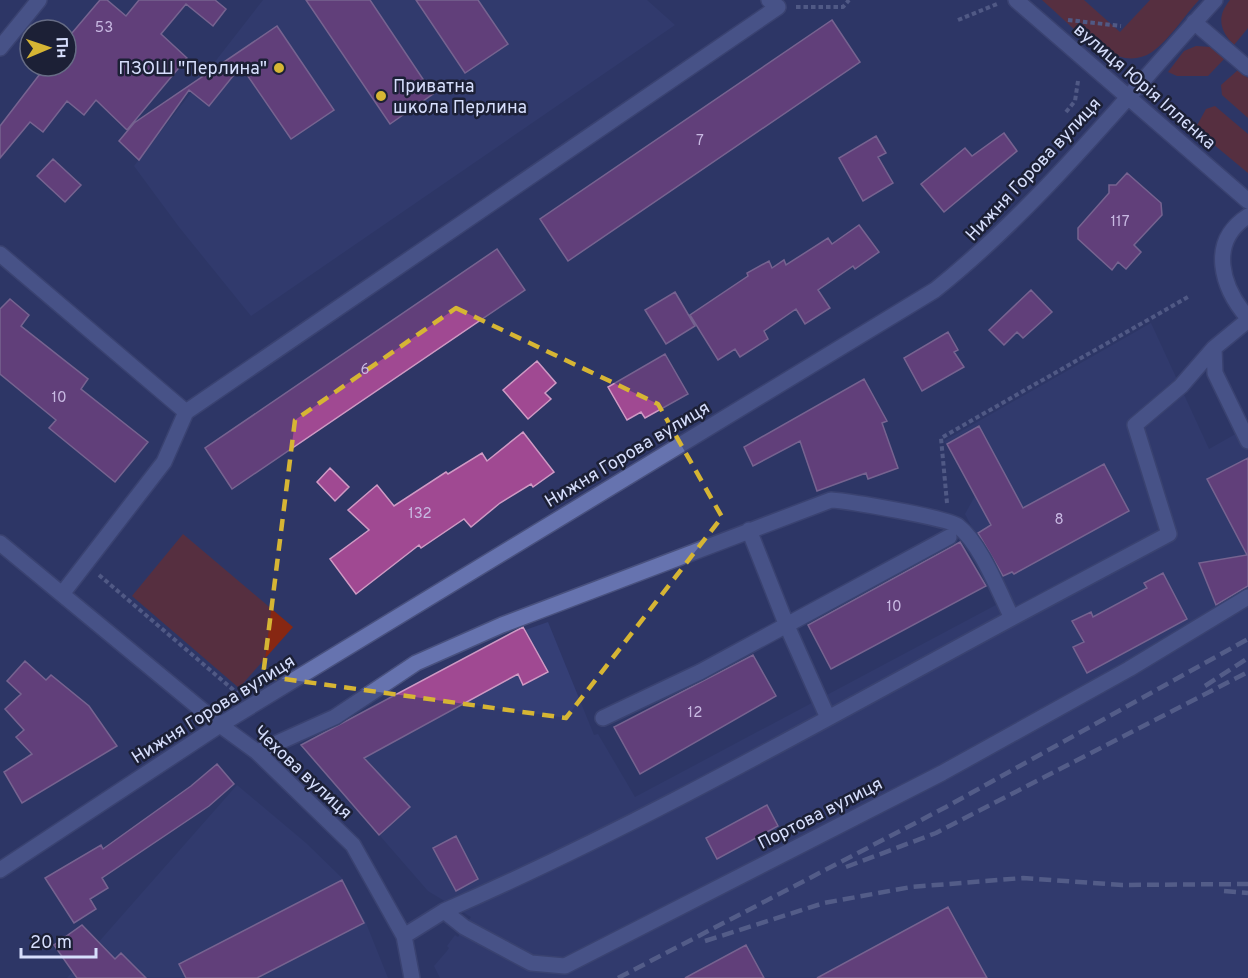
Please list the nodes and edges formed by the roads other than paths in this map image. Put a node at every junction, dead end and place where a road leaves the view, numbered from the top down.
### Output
1 (39, 0) edge
2 (1016, 0) edge
3 (1215, 0) edge
4 (773, 4) edge
5 (1194, 22) junction
6 (0, 48) edge
7 (1248, 68) edge
8 (1128, 96) junction
9 (1248, 201) edge
10 (1248, 216) edge
11 (0, 254) edge
12 (1248, 319) edge
13 (1214, 348) junction
14 (186, 412) junction
15 (1248, 441) edge
16 (749, 530) junction
17 (949, 530) junction
18 (0, 543) edge
19 (62, 594) junction
20 (1248, 597) edge
21 (1012, 618) junction
22 (787, 626) junction
23 (603, 718) dead end
24 (828, 718) junction
25 (220, 725) junction
26 (257, 752) junction
27 (0, 870) edge
28 (444, 911) junction
29 (404, 936) junction
30 (412, 978) edge

1 - 6 street
2 - 8 street, вулиця Юрія Іллєнка
3 - 5 street, Нижня Горова вулиця
4 - 14 street
5 - 7 street
5 - 8 street, Нижня Горова вулиця
8 - 9 street, вулиця Юрія Іллєнка
8 - 25 street, Нижня Горова вулиця
10 - 12 street
11 - 14 street
12 - 13 street
13 - 15 street
13 - 21 street
14 - 19 street
16 - 17 street
16 - 22 street
16 - 26 street
17 - 21 street
17 - 22 street
18 - 19 street, Чехова вулиця
19 - 25 street, Чехова вулиця
20 - 28 street, Портова вулиця
21 - 24 street
22 - 23 street
22 - 24 street
24 - 28 street
25 - 26 street, Чехова вулиця
25 - 27 street, Нижня Горова вулиця
26 - 29 street, Чехова вулиця
28 - 29 street
29 - 30 street, Чехова вулиця

